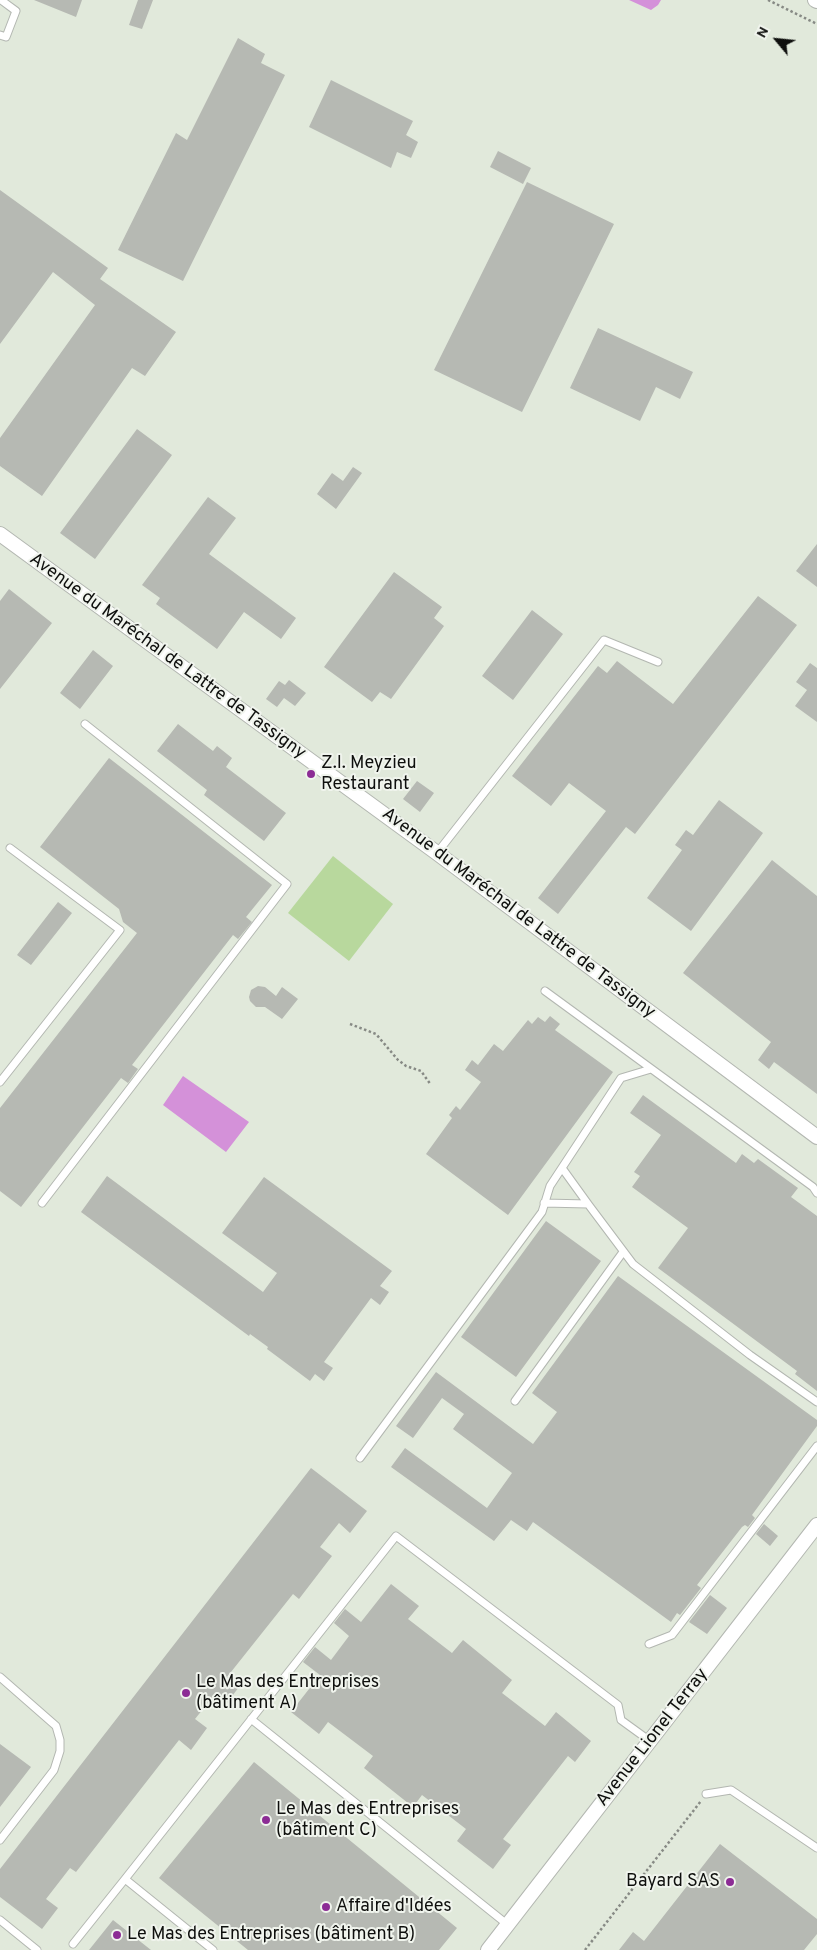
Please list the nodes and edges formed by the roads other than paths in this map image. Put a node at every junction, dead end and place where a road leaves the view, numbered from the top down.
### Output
1 (1, 0) edge
2 (0, 35) edge
3 (0, 534) edge
4 (658, 662) dead end
5 (85, 724) dead end
6 (10, 848) dead end
7 (437, 853) junction
8 (545, 991) dead end
9 (651, 1069) junction
10 (0, 1082) edge
11 (817, 1136) edge
12 (562, 1168) junction
13 (817, 1193) edge
14 (42, 1203) dead end
15 (544, 1203) junction
16 (588, 1204) junction
17 (623, 1252) junction
18 (515, 1400) dead end
19 (817, 1402) edge
20 (817, 1446) edge
21 (360, 1458) dead end
22 (815, 1532) edge
23 (649, 1644) dead end
24 (0, 1677) edge
25 (251, 1719) junction
26 (650, 1741) junction
27 (706, 1794) road end
28 (0, 1840) edge
29 (817, 1848) edge
30 (125, 1879) junction
31 (0, 1920) edge
32 (508, 1925) junction
33 (73, 1944) dead end
34 (37, 1950) edge
35 (213, 1950) edge
36 (488, 1950) edge

1 - 2 lane
3 - 7 street, Avenue du Maréchal de Lattre de Tassigny
4 - 7 lane
5 - 14 lane
6 - 10 lane
7 - 11 street, Avenue du Maréchal de Lattre de Tassigny
8 - 9 lane
9 - 12 lane
9 - 13 lane
12 - 15 lane
12 - 16 lane
15 - 16 lane
15 - 21 lane
16 - 17 lane
17 - 18 lane
17 - 19 lane
20 - 23 lane
22 - 26 street, Avenue Lionel Terray
24 - 28 lane
25 - 26 lane
25 - 30 lane
25 - 32 lane
26 - 32 street, Avenue Lionel Terray
27 - 29 lane
30 - 33 lane
30 - 35 lane
31 - 34 lane
32 - 36 street, Avenue Lionel Terray

